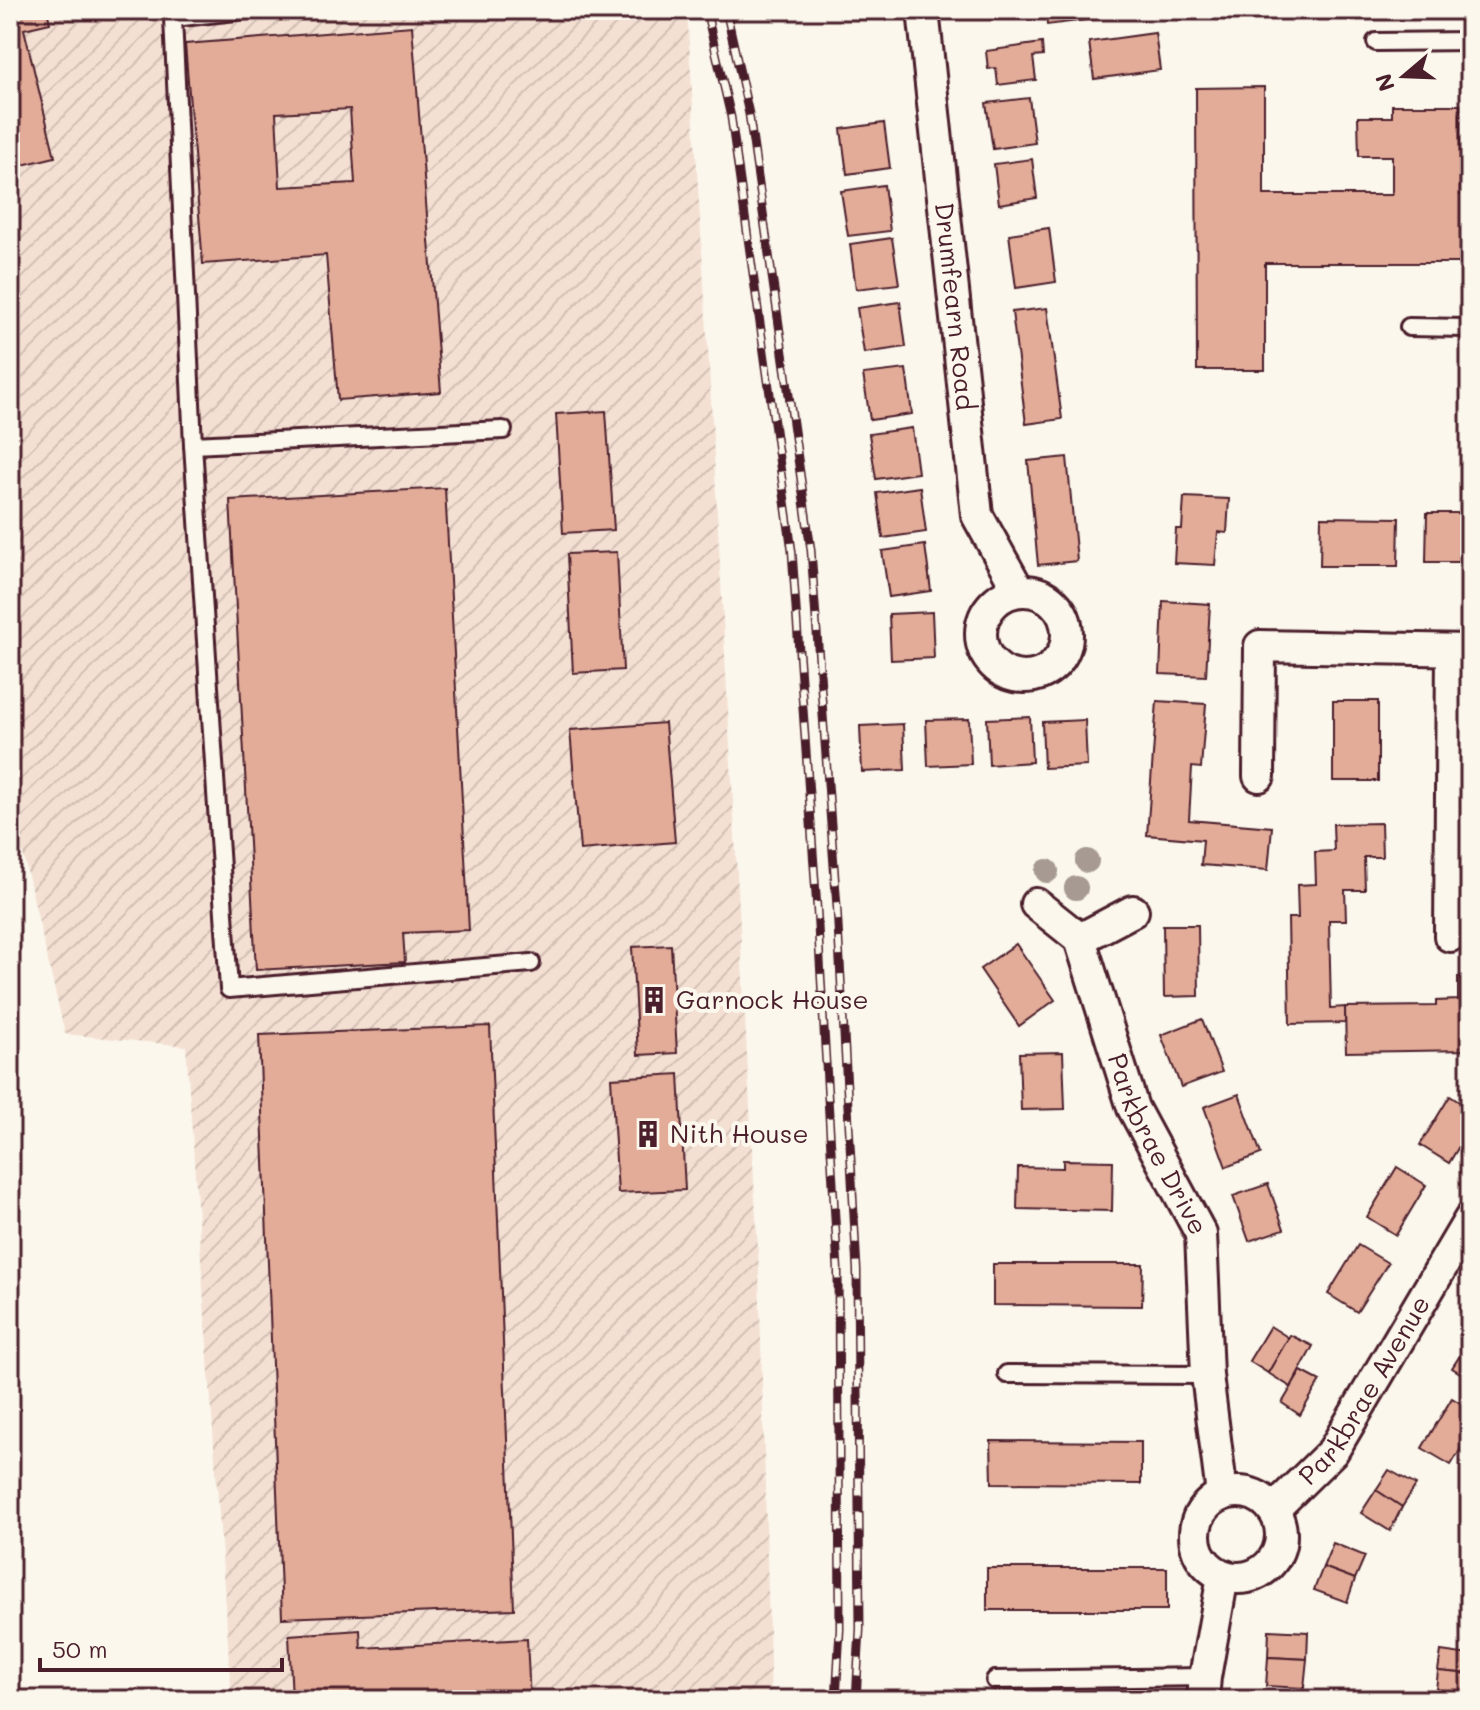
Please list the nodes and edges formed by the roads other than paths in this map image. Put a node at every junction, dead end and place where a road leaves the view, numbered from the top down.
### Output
1 (245, 10) edge
2 (923, 10) edge
3 (1470, 41) edge
4 (1376, 42) dead end
5 (1409, 327) dead end
6 (1470, 333) edge
7 (503, 430) dead end
8 (193, 445) junction
9 (1019, 591) dead end
10 (1461, 650) edge
11 (1259, 776) dead end
12 (1036, 904) dead end
13 (1133, 911) dead end
14 (1450, 936) dead end
15 (1080, 939) junction
16 (531, 963) dead end
17 (1470, 1219) edge
18 (1007, 1374) dead end
19 (1207, 1375) junction
20 (1222, 1495) junction
21 (1273, 1510) junction
22 (1223, 1576) junction
23 (995, 1680) dead end
24 (1204, 1688) edge

1 - 8 lane
2 - 9 street, Drumfearn Road
3 - 4 lane
5 - 6 lane
7 - 8 lane
8 - 16 lane
10 - 11 street
10 - 14 street
12 - 15 street
13 - 15 street
15 - 19 street, Parkbrae Drive
17 - 21 street, Parkbrae Avenue
18 - 19 lane
19 - 20 street, Parkbrae Drive
20 - 21 street
20 - 22 street
21 - 22 street
22 - 24 street
23 - 24 lane

